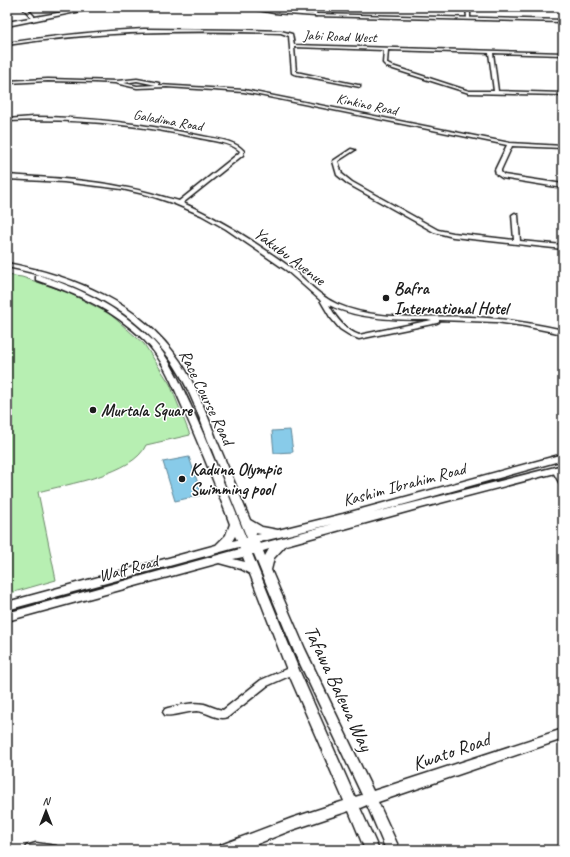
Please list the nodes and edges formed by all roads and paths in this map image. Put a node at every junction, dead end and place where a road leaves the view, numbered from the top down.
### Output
1 (24, 7) edge
2 (87, 7) edge
3 (99, 7) edge
4 (244, 7) edge
5 (315, 7) edge
6 (468, 7) edge
7 (315, 15) junction
8 (33, 17) junction
9 (469, 18) junction
10 (563, 21) edge
11 (7, 23) edge
12 (7, 44) edge
13 (292, 46) junction
14 (386, 49) junction
15 (491, 52) junction
16 (563, 54) edge
17 (7, 82) edge
18 (358, 86) dead end
19 (496, 92) junction
20 (563, 94) edge
21 (7, 120) edge
22 (510, 144) junction
23 (563, 147) edge
24 (353, 150) dead end
25 (7, 177) edge
26 (563, 186) edge
27 (180, 202) junction
28 (515, 215) dead end
29 (517, 241) junction
30 (563, 247) edge
31 (7, 265) edge
32 (7, 271) edge
33 (323, 299) junction
34 (448, 319) junction
35 (563, 332) edge
36 (563, 457) edge
37 (560, 469) edge
38 (563, 482) edge
39 (246, 521) junction
40 (235, 524) junction
41 (281, 538) junction
42 (256, 544) junction
43 (244, 548) junction
44 (217, 549) junction
45 (220, 560) junction
46 (266, 569) junction
47 (253, 571) junction
48 (7, 606) edge
49 (7, 617) edge
50 (293, 670) junction
51 (168, 712) dead end
52 (563, 734) edge
53 (371, 798) junction
54 (352, 804) junction
55 (30, 850) edge
56 (52, 850) edge
57 (226, 850) edge
58 (372, 850) edge
59 (393, 850) edge

1 - 8 street
2 - 8 main road
3 - 11 main road
4 - 7 main road
5 - 7 street
6 - 9 street
7 - 9 main road
8 - 11 main road
9 - 10 main road
12 - 13 street, Jabi Road West
13 - 14 street, Jabi Road West
13 - 18 street
14 - 15 street, Jabi Road West
14 - 19 street
15 - 16 street, Jabi Road West
15 - 19 street
17 - 22 street, Kinkino Road
19 - 20 street
21 - 27 street, Galadima Road
22 - 23 street, Kinkino Road
22 - 26 street
24 - 29 street
25 - 27 street, Yakubu Avenue
27 - 33 street, Yakubu Avenue
28 - 29 street
29 - 30 street
31 - 39 main road, Race Course Road
32 - 40 main road, Race Course Road
33 - 34 street, Yakubu Avenue
33 - 34 street
34 - 35 street, Yakubu Avenue
36 - 41 main road, Kashim Ibrahim Road
37 - 38 street
37 - 41 main road, Kashim Ibrahim Road
39 - 41 main road
39 - 42 main road, Race Course Road
40 - 43 main road, Race Course Road
40 - 44 main road
41 - 42 main road, Kashim Ibrahim Road
41 - 46 main road
42 - 43 main road, Waff Road
42 - 46 main road, Tafawa Balewa Way
43 - 44 main road, Waff Road
43 - 45 main road, Waff Road
43 - 47 main road, Tafawa Balewa Way
44 - 48 main road, Waff Road
45 - 47 main road
45 - 49 main road, Waff Road
46 - 53 main road, Tafawa Balewa Way
47 - 50 main road, Tafawa Balewa Way
50 - 51 street
50 - 54 main road, Tafawa Balewa Way
52 - 53 main road, Kwato Road
53 - 54 main road, Kwato Road
53 - 59 main road, Tafawa Balewa Way
54 - 57 main road, Kwato Road
54 - 58 main road, Tafawa Balewa Way
55 - 56 street

